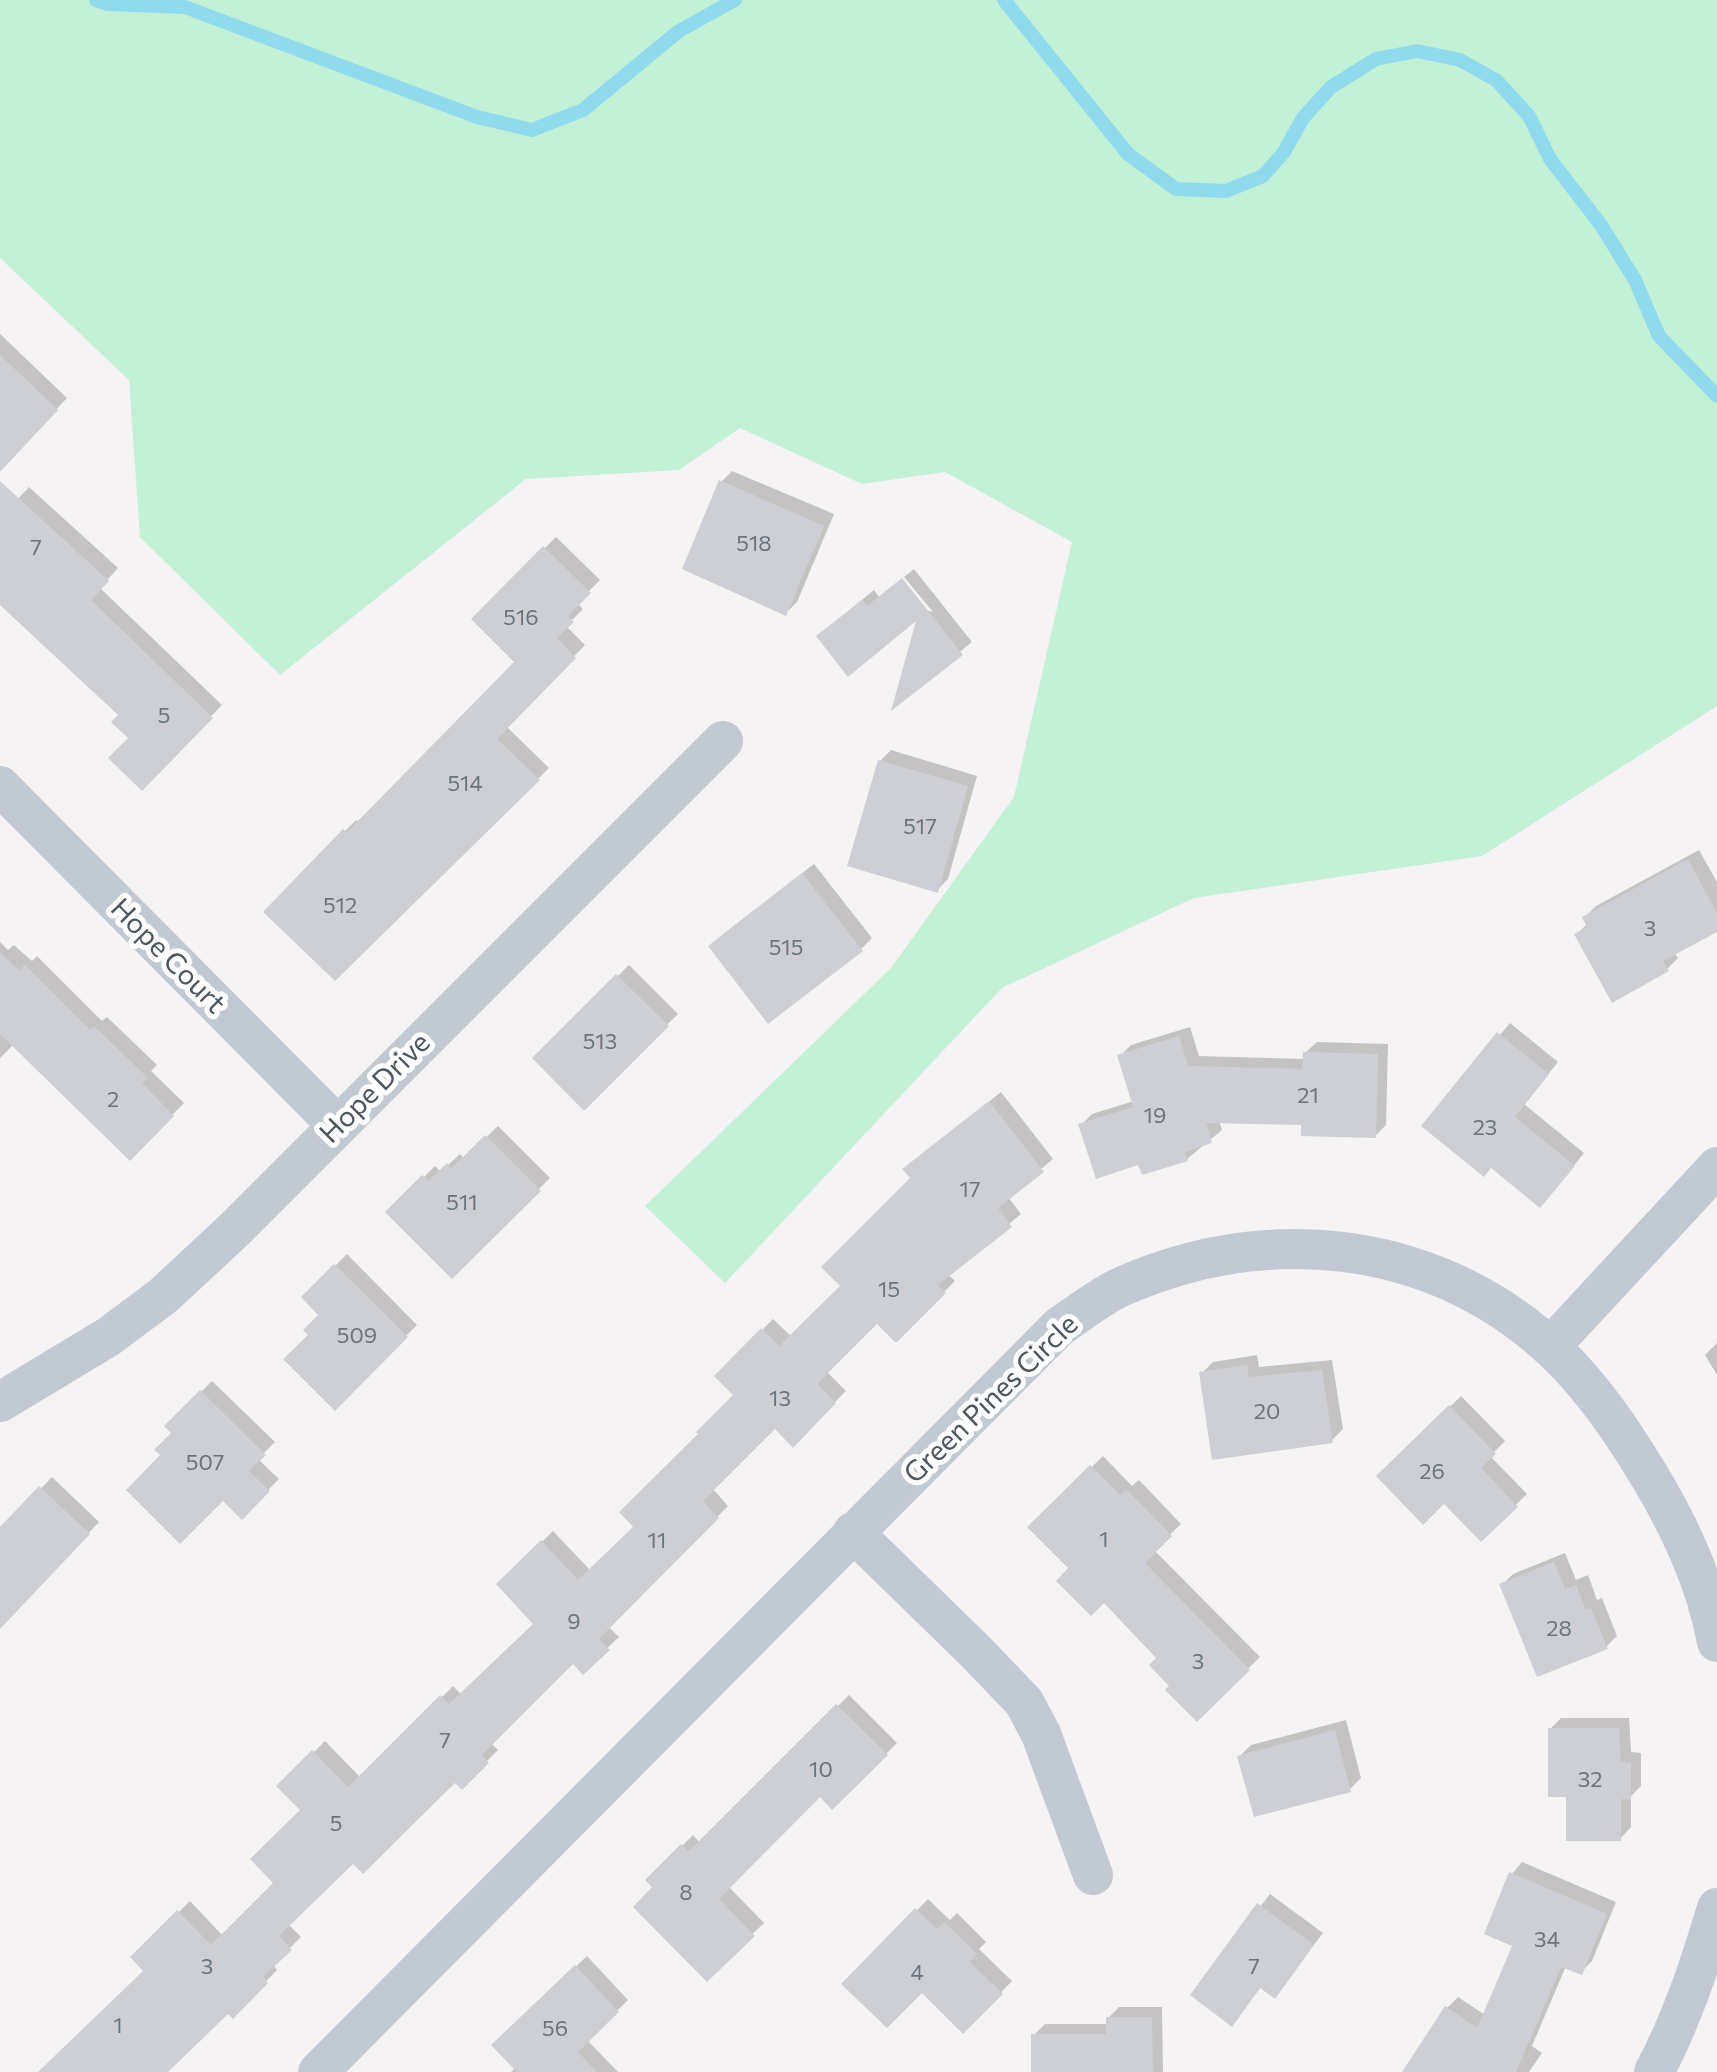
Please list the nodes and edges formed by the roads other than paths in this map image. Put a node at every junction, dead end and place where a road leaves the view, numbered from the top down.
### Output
1 (724, 740) dead end
2 (0, 786) edge
3 (337, 1125) junction
4 (1717, 1167) edge
5 (1550, 1346) junction
6 (0, 1402) edge
7 (853, 1532) junction
8 (1717, 1642) edge
9 (1093, 1875) dead end
10 (1717, 1908) edge
11 (344, 2063) edge
12 (1654, 2072) edge

1 - 3 street, Hope Drive
2 - 3 street, Hope Court
3 - 6 street, Hope Drive
4 - 5 street
5 - 7 street, Green Pines Circle
5 - 8 street, Green Pines Circle
7 - 9 street
7 - 11 street, Green Pines Circle
10 - 12 street

